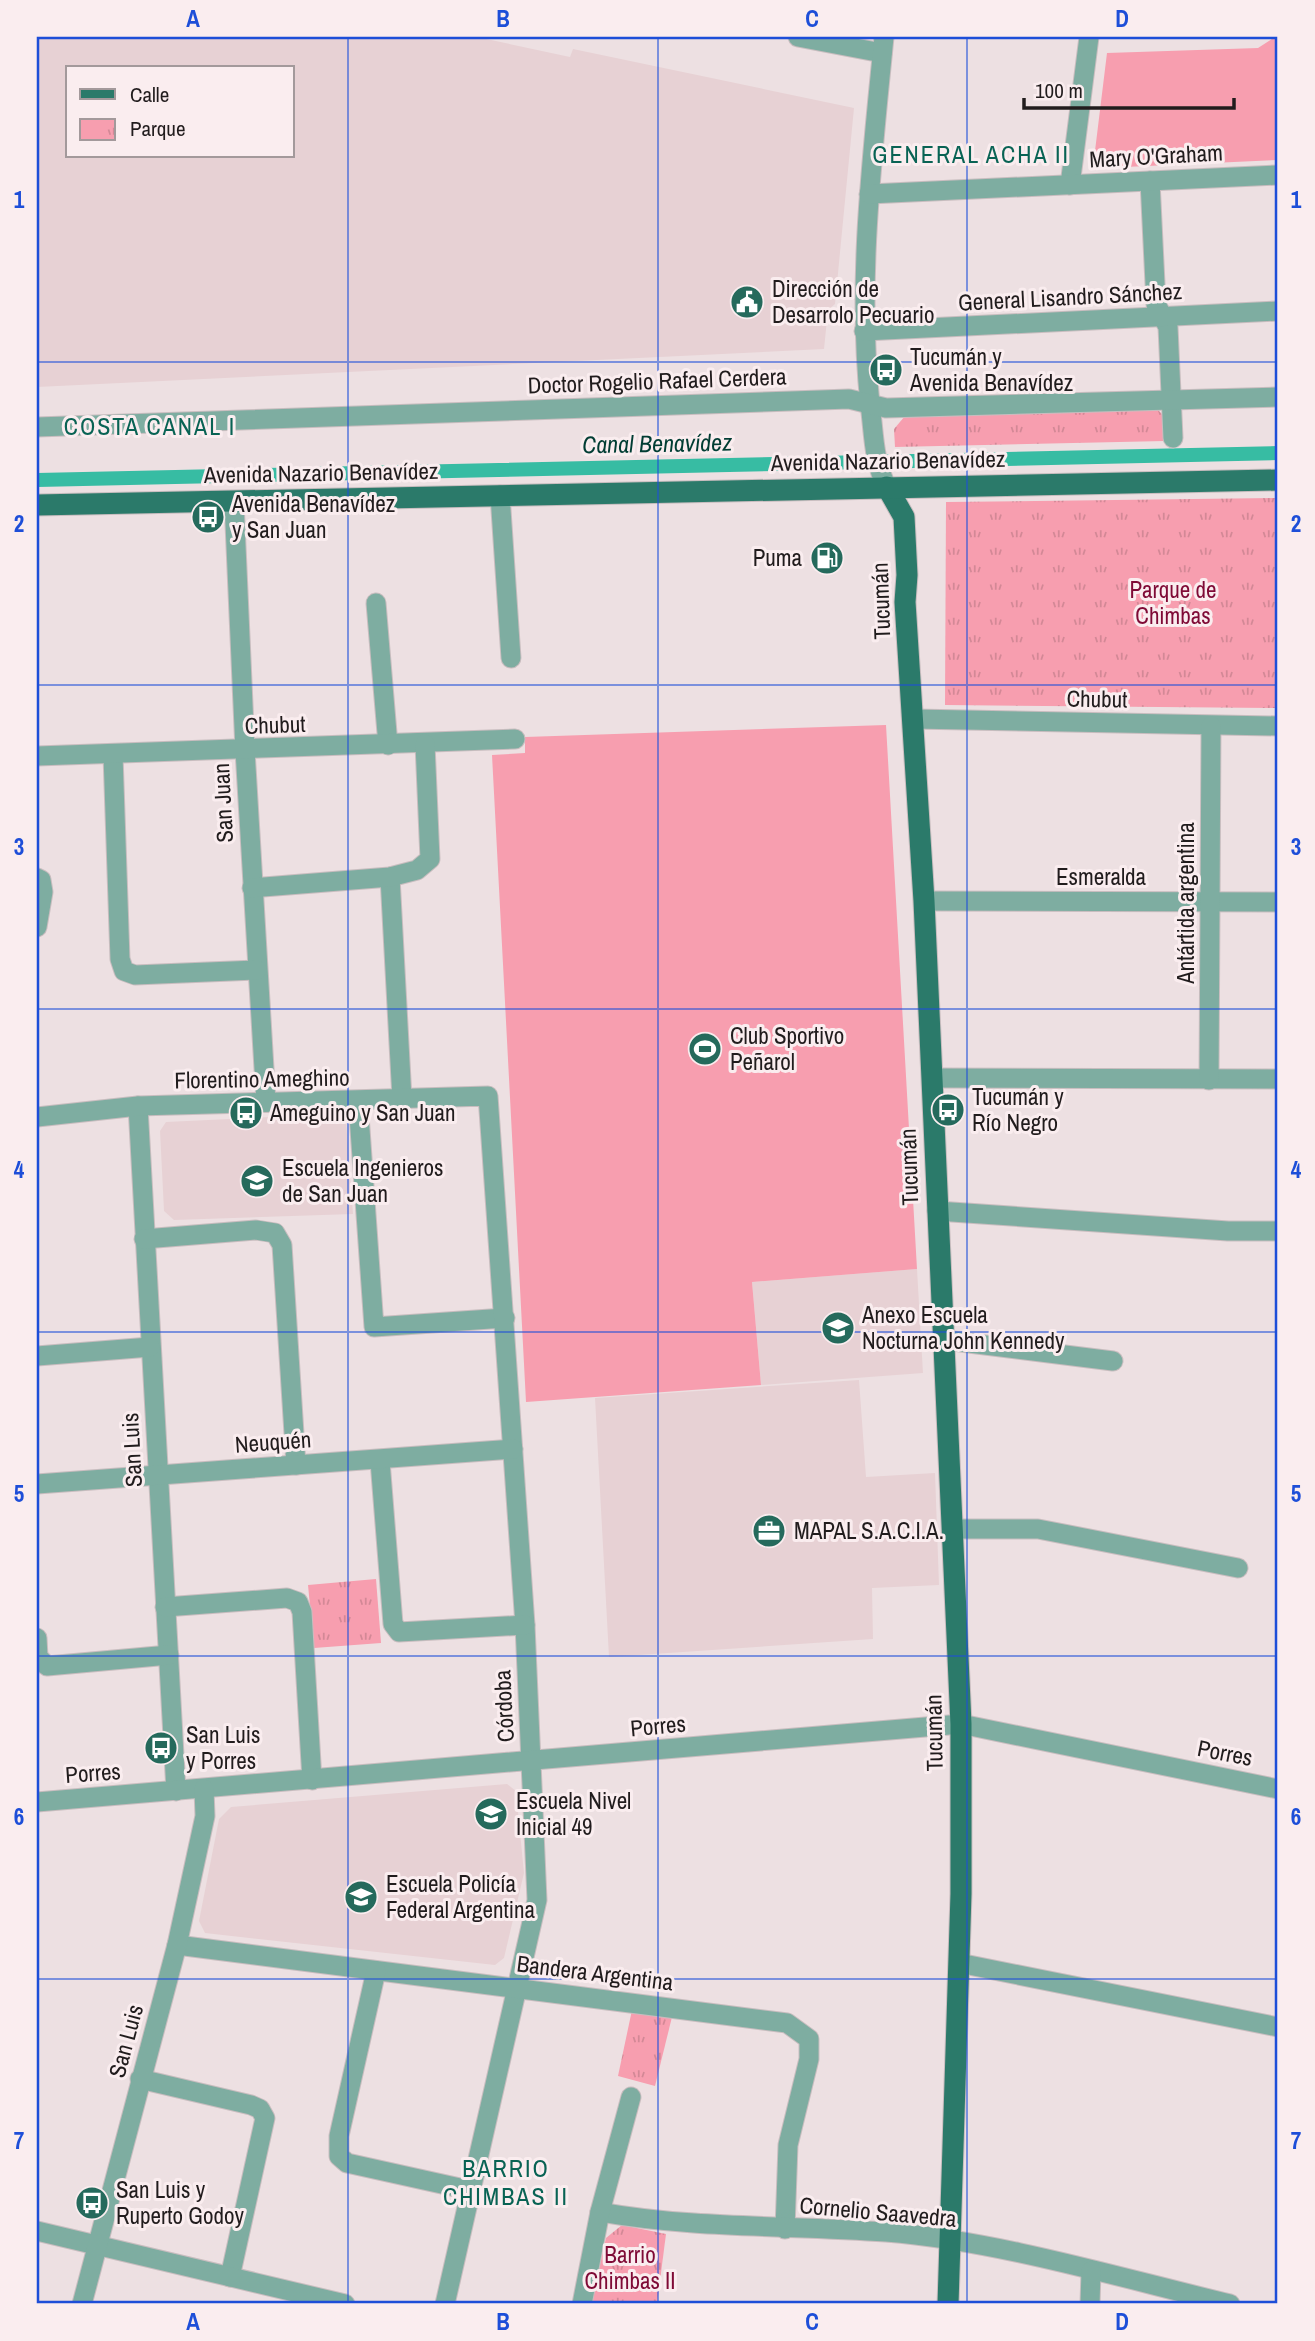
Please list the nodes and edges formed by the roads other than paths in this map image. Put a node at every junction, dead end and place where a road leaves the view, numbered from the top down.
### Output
1 (798, 37) edge
2 (1089, 37) edge
3 (883, 45) edge
4 (1278, 175) edge
5 (1150, 181) junction
6 (1070, 185) junction
7 (869, 194) junction
8 (1278, 311) edge
9 (1162, 317) junction
10 (864, 331) junction
11 (1278, 397) edge
12 (1171, 399) junction
13 (870, 404) junction
14 (37, 427) edge
15 (1173, 438) dead end
16 (880, 470) junction
17 (1278, 480) edge
18 (500, 495) junction
19 (234, 501) junction
20 (37, 505) edge
21 (376, 603) dead end
22 (511, 658) dead end
23 (914, 719) junction
24 (1211, 726) junction
25 (1278, 726) edge
26 (515, 738) dead end
27 (425, 744) junction
28 (388, 745) junction
29 (245, 750) junction
30 (113, 755) junction
31 (37, 757) edge
32 (390, 877) junction
33 (39, 879) edge
34 (252, 888) junction
35 (924, 901) junction
36 (1211, 902) junction
37 (1278, 902) edge
38 (37, 927) edge
39 (257, 970) junction
40 (932, 1079) junction
41 (1278, 1079) edge
42 (1209, 1080) junction
43 (488, 1096) joint
44 (402, 1099) junction
45 (358, 1101) junction
46 (266, 1102) junction
47 (138, 1106) junction
48 (37, 1117) edge
49 (937, 1211) junction
50 (1278, 1231) edge
51 (144, 1239) junction
52 (505, 1318) junction
53 (945, 1340) junction
54 (150, 1347) junction
55 (37, 1356) edge
56 (1113, 1361) dead end
57 (513, 1449) junction
58 (380, 1461) junction
59 (296, 1465) junction
60 (158, 1475) junction
61 (37, 1484) edge
62 (954, 1529) junction
63 (1238, 1568) dead end
64 (165, 1607) junction
65 (524, 1625) junction
66 (37, 1638) edge
67 (169, 1655) junction
68 (961, 1724) junction
69 (531, 1762) junction
70 (312, 1780) junction
71 (204, 1789) junction
72 (1278, 1789) edge
73 (176, 1791) junction
74 (37, 1802) edge
75 (177, 1945) junction
76 (959, 1963) junction
77 (376, 1971) junction
78 (516, 1988) junction
79 (1278, 2027) edge
80 (140, 2079) junction
81 (631, 2097) dead end
82 (469, 2190) junction
83 (600, 2212) junction
84 (785, 2229) junction
85 (37, 2231) edge
86 (950, 2240) junction
87 (97, 2245) junction
88 (1091, 2271) junction
89 (230, 2277) junction
90 (306, 2300) edge
91 (82, 2304) edge
92 (345, 2304) edge
93 (445, 2304) edge
94 (582, 2304) edge
95 (948, 2304) edge
96 (1090, 2304) edge
97 (1230, 2304) edge

1 - 3 street
2 - 6 street
3 - 7 street, Tucumán
4 - 5 street, Mary O'Graham
5 - 6 street, Mary O'Graham
5 - 9 street
6 - 7 street, Mary O'Graham
7 - 10 street, Tucumán
8 - 9 street, General Lisandro Sánchez
9 - 10 street, General Lisandro Sánchez
9 - 12 street
10 - 13 street, Tucumán
11 - 12 street, Doctor Rogelio Rafael Cerdera
12 - 13 street, Doctor Rogelio Rafael Cerdera
12 - 15 street
13 - 14 street, Doctor Rogelio Rafael Cerdera
13 - 16 street, Tucumán
16 - 17 main road, Avenida Nazario Benavídez
16 - 18 main road, Avenida Nazario Benavídez
16 - 23 main road, Tucumán
18 - 19 main road, Avenida Nazario Benavídez
18 - 22 street
19 - 20 main road, Avenida Nazario Benavídez
19 - 29 street, San Juan
21 - 28 street
23 - 24 street, Chubut
23 - 35 main road, Tucumán
24 - 25 street, Chubut
24 - 36 street, Antártida argentina
26 - 27 street, Chubut
27 - 28 street, Chubut
27 - 32 street
28 - 29 street, Chubut
29 - 30 street, Chubut
29 - 34 street, San Juan
30 - 31 street, Chubut
30 - 39 street
32 - 34 street
32 - 44 street
33 - 38 street
34 - 39 street, San Juan
35 - 36 street, Esmeralda
35 - 40 main road, Tucumán
36 - 37 street, Esmeralda
36 - 42 street, Antártida argentina
39 - 46 street, San Juan
40 - 42 street
40 - 49 main road, Tucumán
41 - 42 street
43 - 44 street, Florentino Ameghino
43 - 52 street, Córdoba
44 - 45 street, Florentino Ameghino
45 - 46 street, Florentino Ameghino
45 - 52 street
46 - 47 street, Florentino Ameghino
47 - 48 street, Florentino Ameghino
47 - 51 street, San Luis
49 - 50 street
49 - 53 main road, Tucumán
51 - 54 street, San Luis
51 - 59 street
52 - 57 street, Córdoba
53 - 56 street
53 - 62 main road, Tucumán
54 - 55 street
54 - 60 street, San Luis
57 - 58 street, Neuquén
57 - 65 street, Córdoba
58 - 59 street, Neuquén
58 - 65 street
59 - 60 street, Neuquén
60 - 61 street, Neuquén
60 - 64 street, San Luis
62 - 63 street
62 - 68 main road, Tucumán
64 - 67 street, San Luis
64 - 70 street
65 - 69 street, Córdoba
66 - 67 street
67 - 73 street, San Luis
68 - 69 street, Porres
68 - 72 street, Porres
68 - 76 main road, Tucumán
69 - 70 street, Porres
69 - 78 street, Córdoba
70 - 71 street, Porres
71 - 73 street, Porres
71 - 75 street, San Luis
73 - 74 street, Porres
75 - 77 street, Bandera Argentina
75 - 80 street, San Luis
76 - 79 street
76 - 86 main road, Tucumán
77 - 78 street, Bandera Argentina
77 - 82 street
78 - 82 street, Córdoba
78 - 84 street, Bandera Argentina
80 - 87 street, San Luis
80 - 89 street
81 - 83 street
82 - 93 street, Córdoba
83 - 84 street, Cornelio Saavedra
83 - 94 street
84 - 86 street, Cornelio Saavedra
85 - 87 street
86 - 88 street, Cornelio Saavedra
86 - 95 main road, Tucumán
87 - 89 street
87 - 91 street, San Luis
88 - 96 street
88 - 97 street, Cornelio Saavedra
89 - 90 street
90 - 92 street

